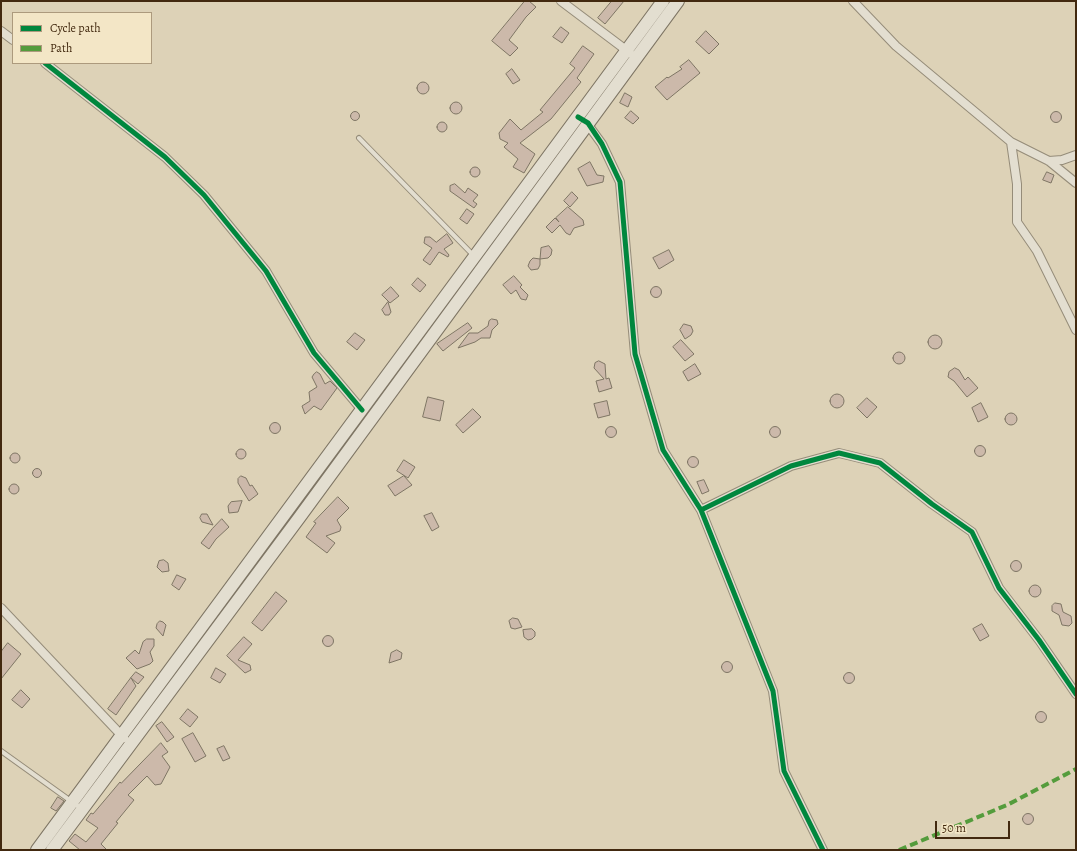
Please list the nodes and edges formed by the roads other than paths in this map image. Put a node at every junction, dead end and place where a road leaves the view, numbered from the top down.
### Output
1 (561, 1) edge
2 (663, 1) edge
3 (678, 1) edge
4 (853, 1) edge
5 (1, 32) edge
6 (12, 39) edge
7 (631, 54) junction
8 (46, 64) edge
9 (583, 120) junction
10 (358, 138) dead end
11 (1011, 142) junction
12 (1076, 156) edge
13 (1049, 161) junction
14 (1076, 183) edge
15 (475, 257) junction
16 (1076, 330) edge
17 (362, 410) junction
18 (701, 510) junction
19 (1, 608) edge
20 (1076, 694) edge
21 (127, 740) junction
22 (1, 751) edge
23 (73, 802) junction
24 (83, 809) junction
25 (36, 850) edge
26 (52, 850) edge
27 (823, 850) edge

1 - 7 street
2 - 7 main road
3 - 7 main road
4 - 11 street
5 - 6 street
7 - 9 main road
8 - 17 street
9 - 15 main road
9 - 18 street
9 - 21 main road
10 - 15 lane
11 - 13 street
11 - 16 street
12 - 13 street
13 - 14 street
15 - 17 main road
17 - 21 main road
18 - 20 street
18 - 27 street
19 - 21 street
21 - 23 main road
21 - 24 main road
22 - 23 lane
23 - 24 lane
23 - 25 main road
24 - 26 main road

